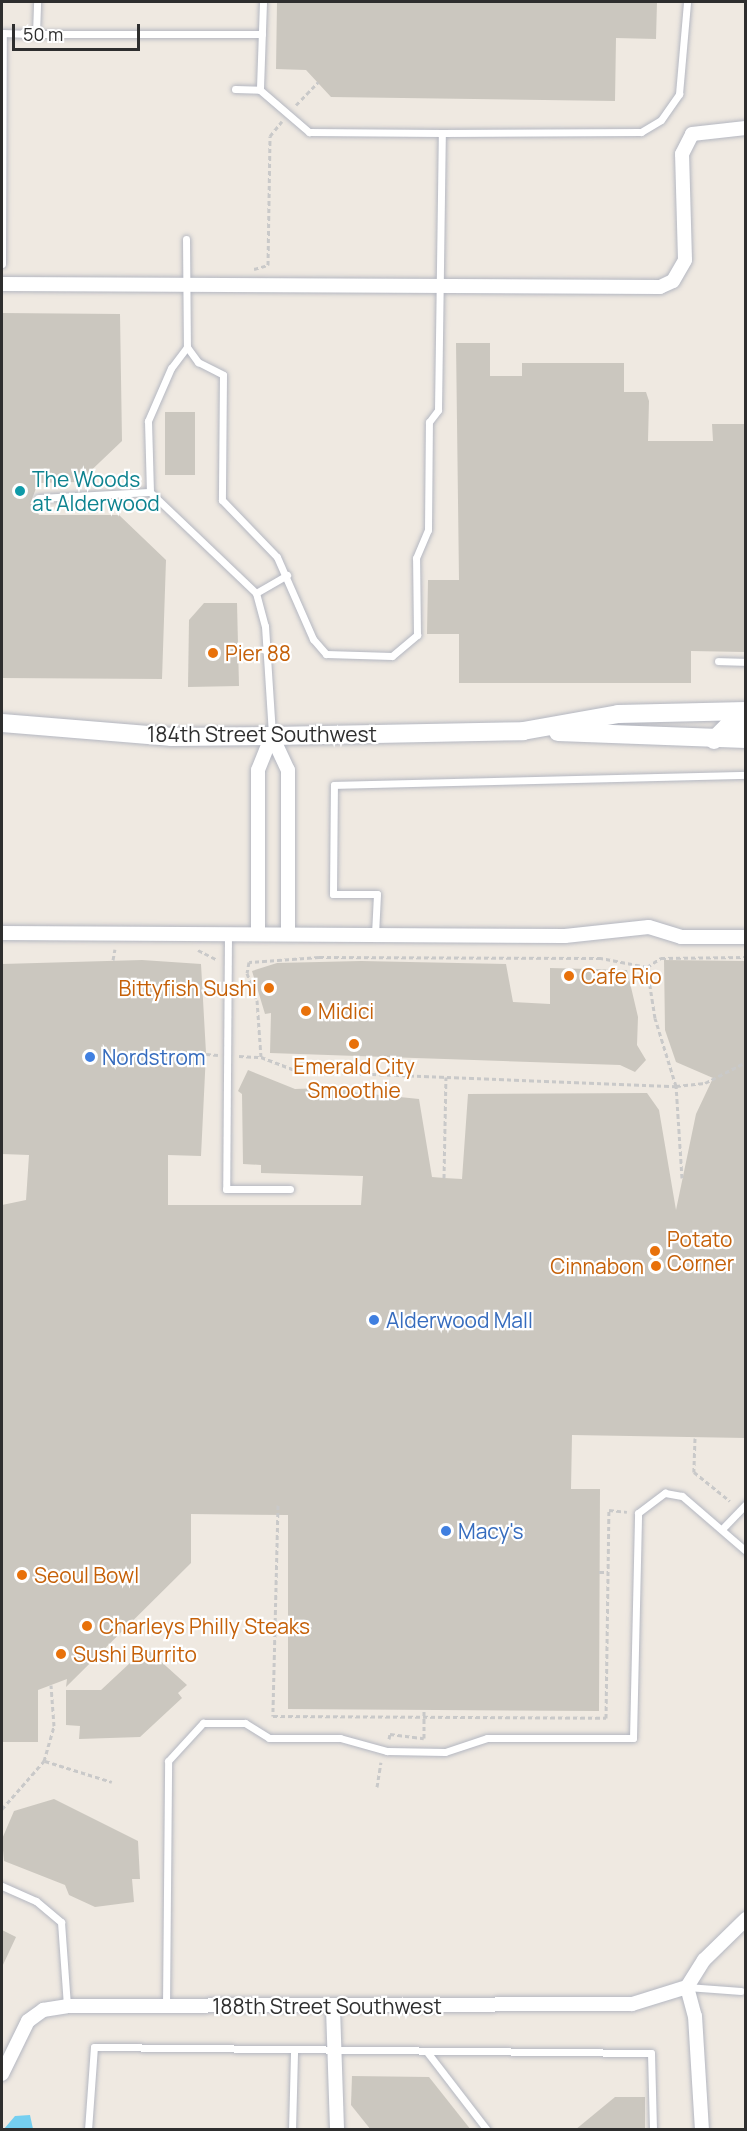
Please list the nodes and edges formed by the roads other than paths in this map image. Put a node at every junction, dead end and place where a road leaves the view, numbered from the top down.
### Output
1 (37, 2) edge
2 (263, 2) edge
3 (687, 2) edge
4 (2, 33) edge
5 (36, 34) junction
6 (262, 34) junction
7 (235, 89) dead end
8 (260, 90) junction
9 (746, 128) edge
10 (442, 133) junction
11 (2, 229) edge
12 (186, 239) dead end
13 (2, 264) edge
14 (2, 284) edge
15 (187, 286) junction
16 (438, 286) junction
17 (187, 347) junction
18 (150, 492) junction
19 (38, 498) dead end
20 (287, 575) junction
21 (256, 593) junction
22 (718, 662) dead end
23 (746, 662) edge
24 (746, 711) edge
25 (2, 723) edge
26 (746, 725) edge
27 (523, 731) junction
28 (272, 736) junction
29 (746, 739) edge
30 (714, 740) junction
31 (746, 775) edge
32 (2, 933) edge
33 (228, 934) junction
34 (258, 934) junction
35 (288, 934) junction
36 (375, 934) junction
37 (746, 937) edge
38 (290, 1189) dead end
39 (746, 1503) edge
40 (722, 1529) junction
41 (746, 1551) edge
42 (2, 1886) edge
43 (746, 1919) edge
44 (687, 1987) junction
45 (741, 1991) dead end
46 (67, 2006) junction
47 (166, 2006) junction
48 (333, 2008) junction
49 (294, 2052) junction
50 (333, 2052) junction
51 (427, 2052) junction
52 (2, 2074) edge
53 (88, 2130) edge
54 (292, 2130) edge
55 (337, 2130) edge
56 (487, 2130) edge
57 (653, 2130) edge
58 (702, 2130) edge

1 - 5 lane
2 - 6 lane
3 - 10 lane
4 - 5 lane
4 - 11 lane
5 - 6 lane
6 - 8 lane
7 - 8 lane
8 - 10 lane
9 - 16 street
10 - 16 lane
11 - 13 lane
12 - 15 lane
14 - 15 street
15 - 16 street
15 - 17 lane
16 - 20 lane
17 - 18 lane
17 - 20 lane
18 - 19 lane
18 - 21 lane
20 - 21 lane
21 - 28 lane
22 - 23 lane
24 - 27 main road, 184th Street Southwest
25 - 28 main road, 184th Street Southwest
26 - 30 main road
27 - 28 main road, 184th Street Southwest
27 - 30 main road, 184th Street Southwest
28 - 34 street
28 - 35 street
29 - 30 main road, 184th Street Southwest
31 - 36 lane
32 - 33 street
33 - 34 street
33 - 38 lane
34 - 35 street
35 - 36 street
36 - 37 street
39 - 40 lane
40 - 41 lane
40 - 47 lane
42 - 46 lane
43 - 44 street
44 - 45 lane
44 - 48 street, 188th Street Southwest
44 - 58 street
46 - 47 street, 188th Street Southwest
46 - 52 street, 188th Street Southwest
47 - 48 street, 188th Street Southwest
48 - 50 street
49 - 50 lane
49 - 53 lane
49 - 54 lane
50 - 51 lane
50 - 55 street
51 - 56 lane
51 - 57 lane

